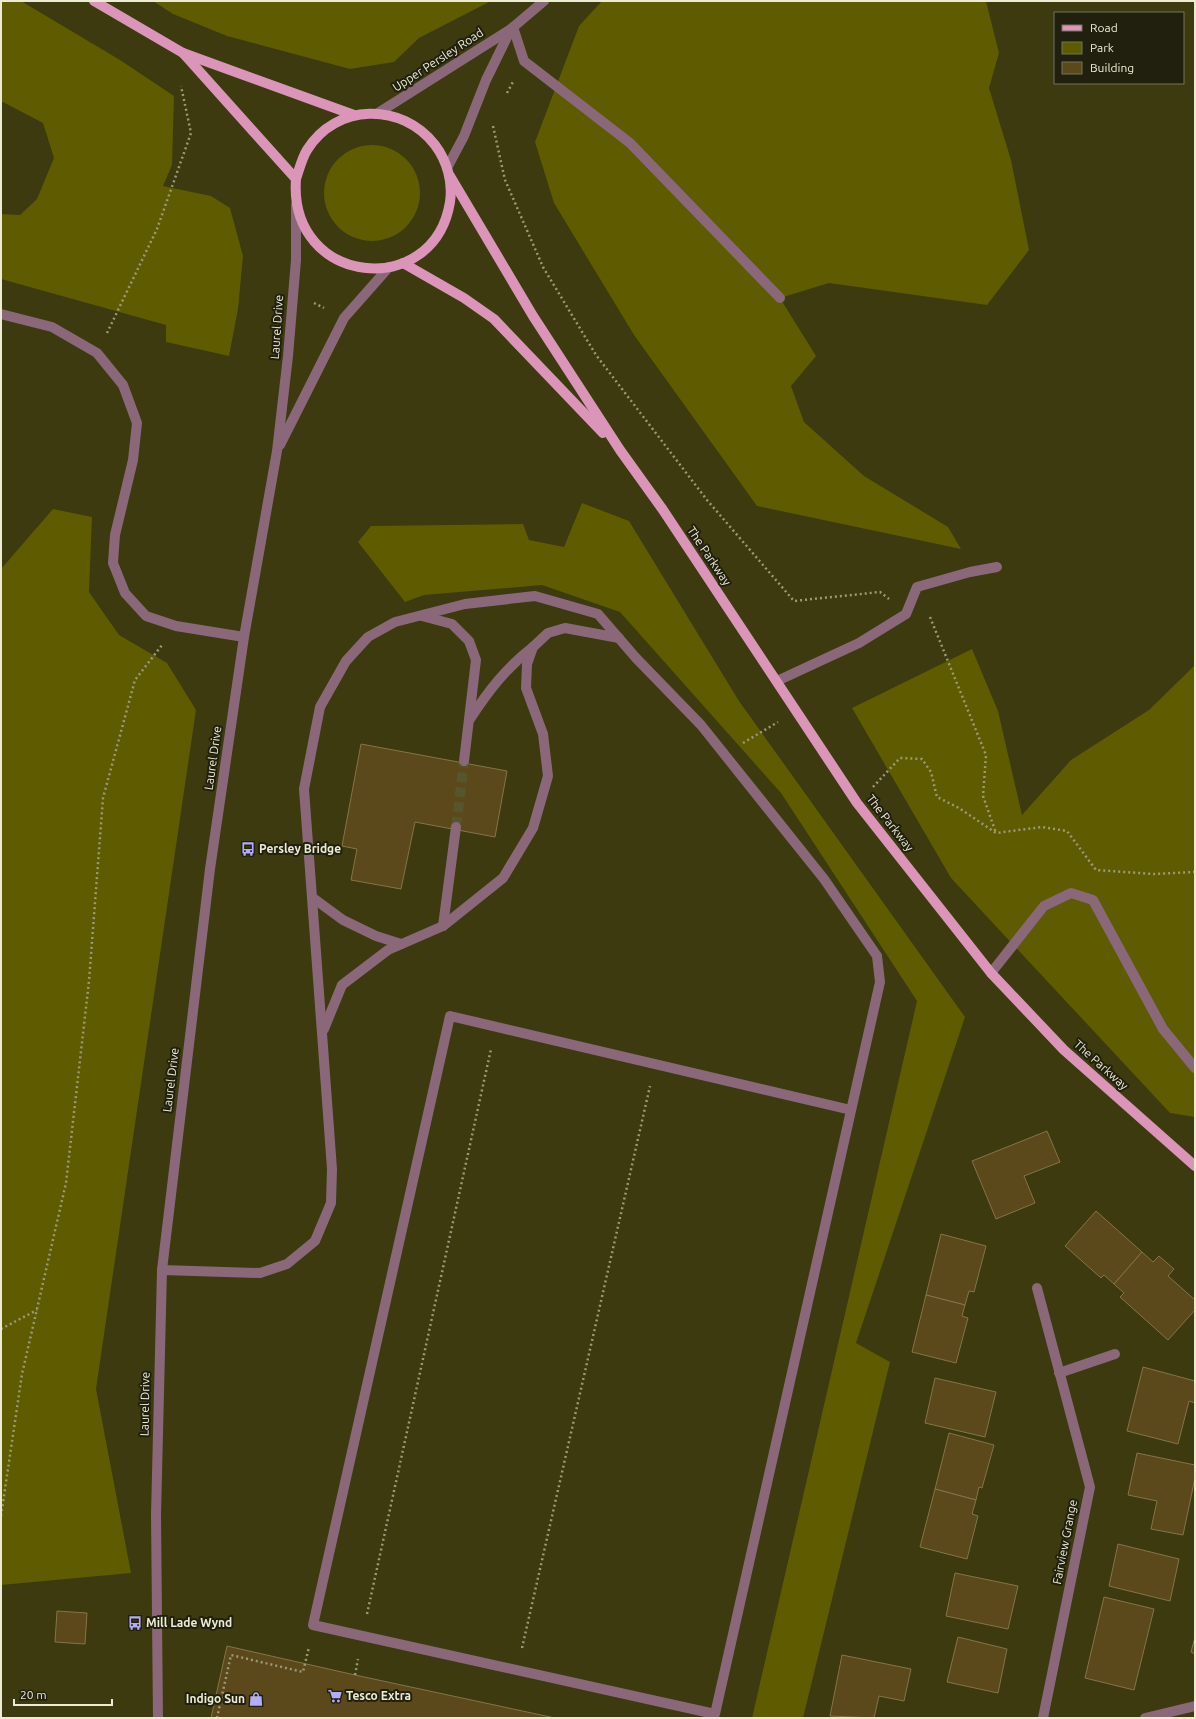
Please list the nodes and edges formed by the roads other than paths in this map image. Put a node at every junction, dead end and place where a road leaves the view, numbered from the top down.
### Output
1 (94, 1) edge
2 (544, 1) edge
3 (512, 28) junction
4 (183, 53) junction
5 (378, 113) junction
6 (354, 115) junction
7 (448, 172) junction
8 (296, 179) junction
9 (296, 205) junction
10 (403, 263) junction
11 (389, 267) junction
12 (780, 298) dead end
13 (1, 314) edge
14 (620, 450) junction
15 (277, 451) junction
16 (998, 567) dead end
17 (420, 616) junction
18 (244, 637) junction
19 (619, 638) junction
20 (533, 647) junction
21 (778, 681) junction
22 (469, 721) junction
23 (464, 761) tunnel mouth
24 (456, 827) tunnel mouth
25 (313, 898) junction
26 (443, 926) junction
27 (401, 944) junction
28 (991, 973) junction
29 (323, 1031) junction
30 (1195, 1068) edge
31 (851, 1110) junction
32 (1195, 1166) edge
33 (162, 1270) junction
34 (1037, 1288) dead end
35 (1115, 1354) dead end
36 (1060, 1373) junction
37 (1195, 1706) edge
38 (715, 1716) edge
39 (158, 1718) edge
40 (1043, 1718) edge
41 (1145, 1718) edge

1 - 4 main road
2 - 3 street, Upper Persley Road
3 - 5 street, Upper Persley Road
3 - 7 street, Upper Persley Road
3 - 12 street
4 - 6 main road
4 - 8 main road
5 - 6 main road
5 - 7 main road
6 - 8 main road
7 - 10 main road
7 - 14 main road
8 - 9 main road
9 - 11 main road
9 - 15 street, Laurel Drive
10 - 11 main road
10 - 14 main road
11 - 15 street, Laurel Drive
13 - 18 street
14 - 21 main road, The Parkway
15 - 18 street, Laurel Drive
16 - 21 street
17 - 19 street
17 - 22 street
17 - 25 street
18 - 33 street, Laurel Drive
19 - 20 street
19 - 31 street
20 - 22 street
20 - 26 street
21 - 28 main road, The Parkway
22 - 23 street
24 - 26 street
25 - 27 street
25 - 29 street
26 - 27 street
27 - 29 street
28 - 30 street
28 - 32 main road, The Parkway
29 - 33 street
31 - 38 street
31 - 38 street
33 - 39 street, Laurel Drive
34 - 36 street, Fairview Grange
35 - 36 street
36 - 40 street, Fairview Grange
37 - 41 street

